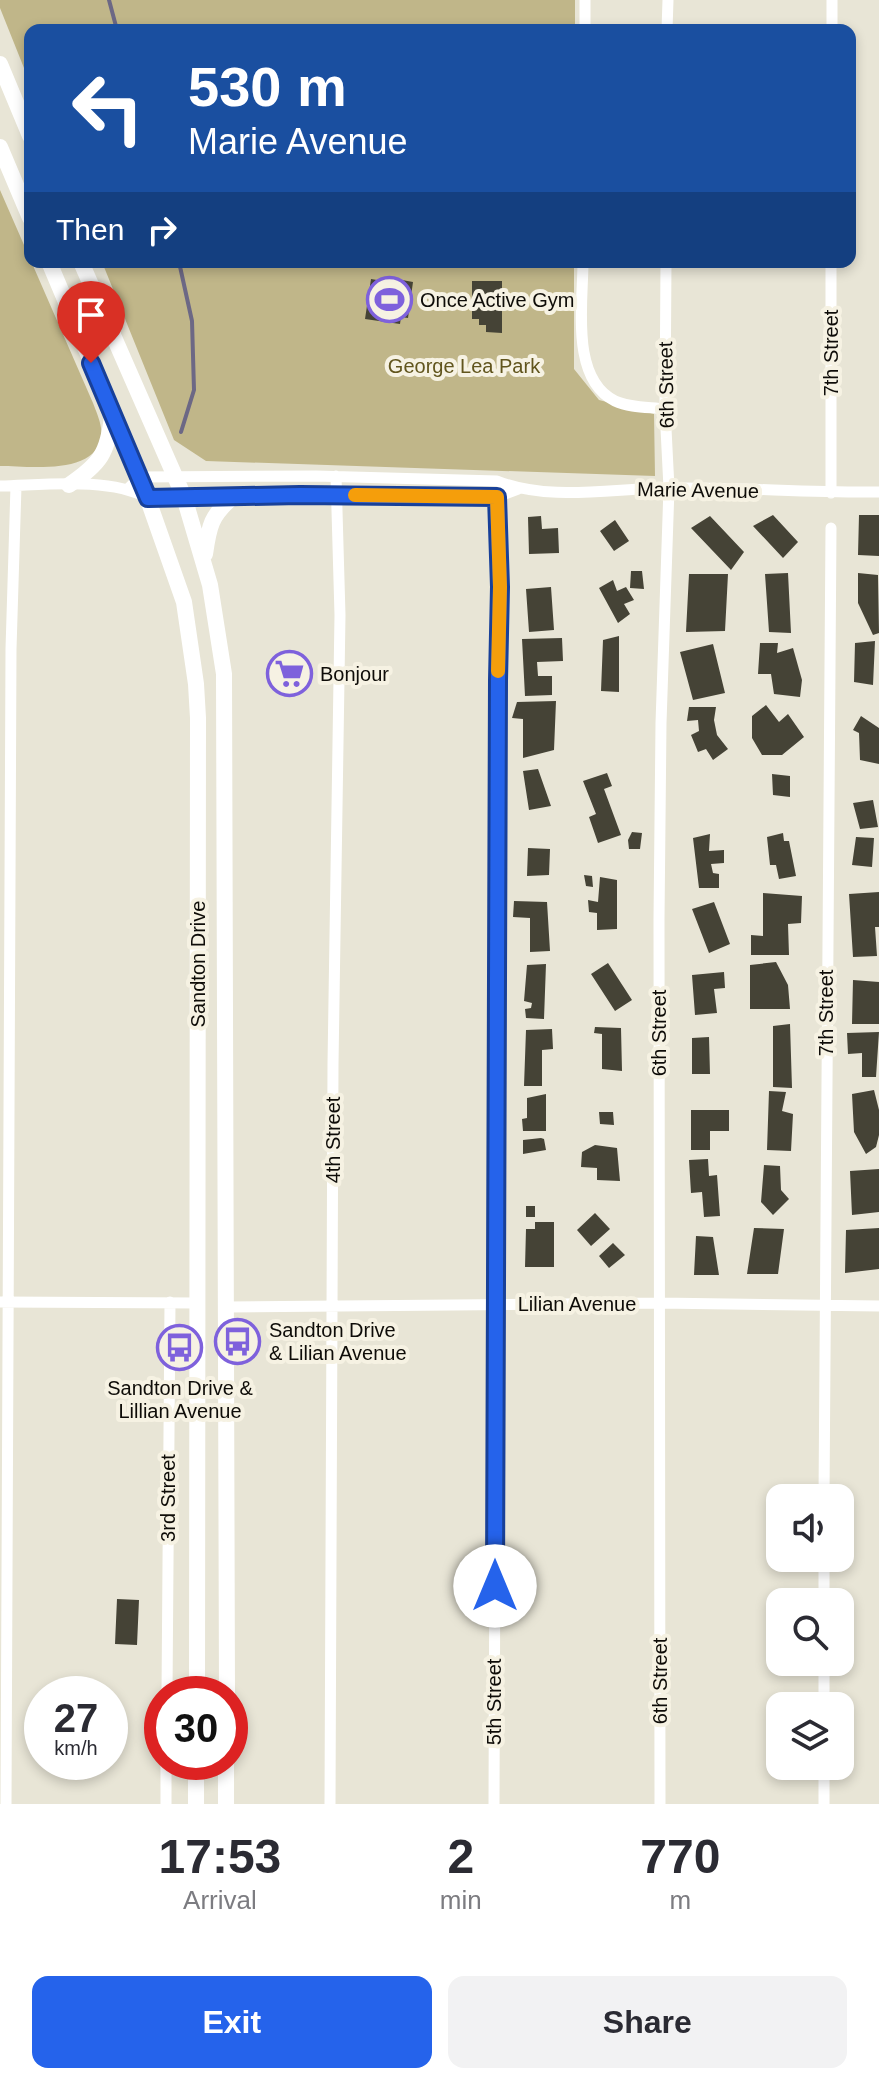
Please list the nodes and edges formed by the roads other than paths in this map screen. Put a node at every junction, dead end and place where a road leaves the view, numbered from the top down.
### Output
1 (585, 0) edge
2 (668, 0) edge
3 (832, 0) edge
4 (585, 24) edge
5 (667, 24) edge
6 (832, 24) edge
7 (0, 64) edge
8 (24, 122) edge
9 (0, 147) edge
10 (24, 204) edge
11 (52, 268) edge
12 (84, 268) edge
13 (583, 268) edge
14 (666, 268) edge
15 (831, 268) edge
16 (665, 409) junction
17 (113, 412) junction
18 (176, 475) junction
19 (336, 476) junction
20 (134, 483) junction
21 (69, 485) junction
22 (0, 486) edge
23 (16, 486) junction
24 (669, 488) junction
25 (518, 489) junction
26 (879, 492) edge
27 (831, 493) junction
28 (337, 495) junction
29 (234, 496) junction
30 (184, 497) junction
31 (497, 497) junction
32 (148, 498) junction
33 (831, 528) dead end
34 (204, 560) junction
35 (4, 1302) edge
36 (170, 1302) junction
37 (197, 1303) junction
38 (659, 1303) junction
39 (497, 1305) junction
40 (332, 1306) junction
41 (879, 1306) edge
42 (227, 1307) junction
43 (824, 1307) junction
44 (824, 1484) edge
45 (167, 1676) edge
46 (197, 1676) edge
47 (227, 1676) edge
48 (166, 1780) edge
49 (196, 1780) edge
50 (226, 1780) edge
51 (824, 1780) edge
52 (6, 1804) edge
53 (166, 1804) edge
54 (196, 1804) edge
55 (226, 1804) edge
56 (330, 1804) edge
57 (494, 1804) edge
58 (660, 1804) edge
59 (824, 1804) edge

1 - 4 street
2 - 5 street
3 - 6 street
7 - 8 main road
9 - 10 main road
11 - 17 main road, Sandton Drive
12 - 18 main road, Sandton Drive
13 - 16 street
14 - 16 street, 6th Street
15 - 27 street, 7th Street
16 - 24 street, 6th Street
17 - 20 main road, Sandton Drive
17 - 21 main road
18 - 19 street, Marie Avenue
18 - 20 street, Marie Avenue
18 - 30 main road, Sandton Drive
19 - 25 street, Marie Avenue
19 - 28 street, 4th Street
20 - 21 street
20 - 32 main road, Sandton Drive
21 - 23 street
22 - 23 street
23 - 35 street
24 - 25 street, Marie Avenue
24 - 27 street, Marie Avenue
24 - 38 street, 6th Street
25 - 31 street, Marie Avenue
26 - 27 street, Marie Avenue
28 - 29 street, Marie Avenue
28 - 31 street, Marie Avenue
28 - 40 street, 4th Street
29 - 30 street, Marie Avenue
29 - 34 main road
30 - 32 street, Marie Avenue
30 - 34 main road, Sandton Drive
31 - 39 street, 5th Street
32 - 37 main road, Sandton Drive
33 - 43 street, 7th Street
34 - 42 main road, Sandton Drive
35 - 36 street
35 - 52 street
36 - 37 street
36 - 45 street, 3rd Street
37 - 46 main road, Sandton Drive
38 - 39 street, Lilian Avenue
38 - 43 street, Lilian Avenue
38 - 58 street, 6th Street
39 - 40 street, Lilian Avenue
39 - 57 street, 5th Street
40 - 42 street, Lilian Avenue
40 - 56 street, 4th Street
41 - 43 street, Lilian Avenue
42 - 47 main road, Sandton Drive
43 - 44 street, 7th Street
48 - 53 street
49 - 54 main road
50 - 55 main road
51 - 59 street

